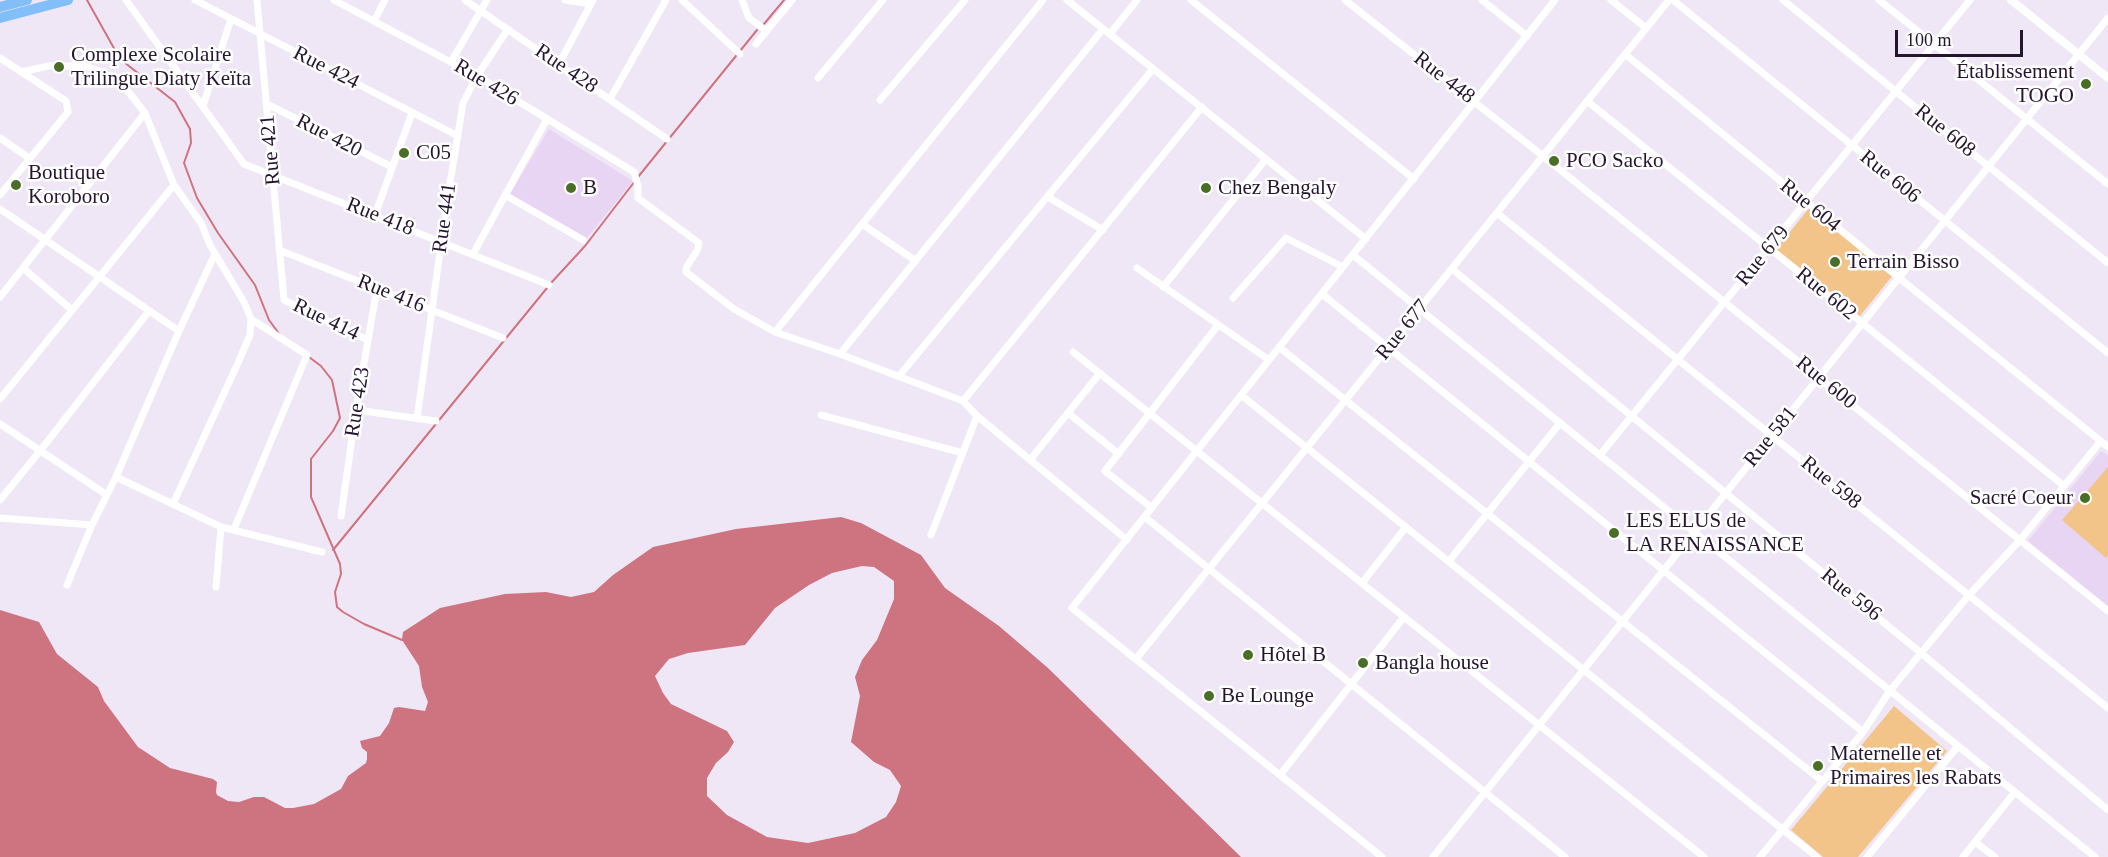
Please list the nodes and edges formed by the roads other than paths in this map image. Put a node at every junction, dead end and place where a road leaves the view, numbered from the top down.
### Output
1 (27, 0) edge
2 (66, 0) edge
3 (126, 0) edge
4 (195, 0) edge
5 (257, 0) edge
6 (334, 0) edge
7 (385, 0) edge
8 (465, 0) edge
9 (487, 0) edge
10 (565, 0) edge
11 (666, 0) edge
12 (682, 0) edge
13 (742, 0) edge
14 (792, 0) edge
15 (883, 0) edge
16 (965, 0) edge
17 (1043, 0) edge
18 (1066, 0) edge
19 (1137, 0) edge
20 (1191, 0) edge
21 (1206, 0) edge
22 (1345, 0) edge
23 (1482, 0) edge
24 (1555, 0) edge
25 (1611, 0) edge
26 (1671, 0) edge
27 (1783, 0) edge
28 (1879, 0) edge
29 (1970, 0) edge
30 (2012, 0) edge
31 (592, 2) edge
32 (0, 7) edge
33 (1200, 8) junction
34 (481, 10) junction
35 (0, 18) edge
36 (2108, 18) edge
37 (231, 19) junction
38 (375, 21) junction
39 (1646, 28) junction
40 (508, 29) junction
41 (1103, 29) junction
42 (767, 31) junction
43 (260, 34) junction
44 (1110, 34) junction
45 (1527, 36) junction
46 (756, 44) dead end
47 (1934, 45) junction
48 (740, 54) dead end
49 (1626, 54) junction
50 (2079, 54) junction
51 (0, 58) edge
52 (451, 62) junction
53 (559, 64) junction
54 (1154, 69) junction
55 (21, 72) junction
56 (477, 76) junction
57 (818, 78) dead end
58 (2108, 78) edge
59 (1896, 91) junction
60 (610, 99) junction
61 (880, 100) dead end
62 (1587, 101) junction
63 (1474, 102) junction
64 (267, 104) junction
65 (203, 106) junction
66 (1202, 107) junction
67 (146, 113) junction
68 (412, 113) junction
69 (547, 119) junction
70 (2027, 119) junction
71 (458, 136) junction
72 (0, 138) edge
73 (667, 139) dead end
74 (1852, 146) junction
75 (1543, 156) junction
76 (29, 158) junction
77 (1266, 159) junction
78 (1989, 166) junction
79 (392, 167) junction
80 (273, 175) junction
81 (1414, 178) junction
82 (2108, 184) edge
83 (174, 185) junction
84 (0, 195) edge
85 (505, 195) junction
86 (1048, 197) junction
87 (1806, 202) junction
88 (0, 209) edge
89 (1497, 213) junction
90 (375, 216) junction
91 (1945, 221) junction
92 (862, 224) junction
93 (1103, 230) junction
94 (1366, 239) junction
95 (45, 240) junction
96 (584, 240) dead end
97 (442, 242) junction
98 (1769, 248) junction
99 (279, 250) junction
100 (215, 254) junction
101 (472, 254) junction
102 (1353, 255) junction
103 (916, 261) junction
104 (2108, 262) edge
105 (1343, 267) junction
106 (23, 268) junction
107 (1137, 268) dead end
108 (1452, 269) junction
109 (99, 277) junction
110 (1898, 277) junction
111 (549, 285) dead end
112 (1163, 287) junction
113 (377, 288) junction
114 (1322, 294) junction
115 (0, 297) edge
116 (1233, 298) dead end
117 (284, 300) joint
118 (1725, 302) junction
119 (1419, 309) junction
120 (72, 310) junction
121 (432, 310) junction
122 (149, 311) junction
123 (251, 319) junction
124 (1862, 323) junction
125 (1218, 325) junction
126 (179, 331) junction
127 (775, 332) junction
128 (503, 338) dead end
129 (368, 340) junction
130 (1279, 347) junction
131 (1388, 347) junction
132 (1073, 352) dead end
133 (2108, 353) edge
134 (840, 354) junction
135 (1678, 359) junction
136 (1269, 360) junction
137 (1100, 373) junction
138 (899, 376) junction
139 (1819, 378) junction
140 (1241, 395) junction
141 (0, 399) edge
142 (1346, 400) junction
143 (963, 401) junction
144 (356, 410) junction
145 (1068, 413) junction
146 (1150, 413) junction
147 (821, 415) dead end
148 (977, 417) junction
149 (1632, 417) junction
150 (417, 419) junction
151 (436, 421) dead end
152 (1560, 423) junction
153 (0, 424) edge
154 (1772, 435) junction
155 (2100, 442) junction
156 (2108, 447) edge
157 (1307, 448) junction
158 (40, 451) junction
159 (1197, 451) junction
160 (963, 453) junction
161 (1119, 454) junction
162 (1600, 455) junction
163 (1030, 460) junction
164 (1529, 461) junction
165 (117, 477) junction
166 (2064, 486) junction
167 (1726, 494) junction
168 (107, 495) junction
169 (0, 500) edge
170 (1262, 503) junction
171 (173, 504) junction
172 (1152, 508) junction
173 (1487, 513) junction
174 (340, 516) dead end
175 (1145, 517) junction
176 (0, 518) edge
177 (92, 525) junction
178 (221, 527) junction
179 (1406, 527) junction
180 (234, 529) junction
181 (1695, 532) junction
182 (932, 535) dead end
183 (1126, 540) junction
184 (2020, 540) junction
185 (322, 552) dead end
186 (1449, 561) junction
187 (1209, 569) junction
188 (1664, 570) junction
189 (1362, 583) junction
190 (67, 585) dead end
191 (216, 587) dead end
192 (1969, 595) junction
193 (2108, 611) edge
194 (1404, 617) junction
195 (1623, 622) junction
196 (1921, 653) junction
197 (1136, 659) junction
198 (1584, 670) junction
199 (1352, 684) junction
200 (1889, 692) junction
201 (2108, 708) edge
202 (1539, 725) junction
203 (1863, 732) junction
204 (1958, 746) junction
205 (1280, 775) junction
206 (1822, 782) junction
207 (1485, 792) junction
208 (2015, 792) junction
209 (2108, 810) edge
210 (1783, 830) junction
211 (1975, 842) junction
212 (1382, 857) edge
213 (1433, 857) edge
214 (1565, 857) edge
215 (1704, 857) edge
216 (1760, 857) edge
217 (1817, 857) edge
218 (1867, 857) edge
219 (1963, 857) edge
220 (1995, 857) edge
221 (2095, 857) edge

1 - 32 main road
2 - 35 main road
3 - 65 street
4 - 37 street, Rue 424
5 - 43 street, Rue 421
6 - 38 street, Rue 426
7 - 38 street
8 - 34 street, Rue 428
9 - 34 street
10 - 31 street
11 - 60 street
12 - 48 street
13 - 42 street
14 - 42 street
15 - 57 street
16 - 61 street
17 - 92 street
18 - 41 street
19 - 44 street
20 - 33 street
21 - 33 street
22 - 63 street, Rue 448
23 - 45 street
24 - 45 street
25 - 39 street
26 - 39 street, Rue 677
26 - 74 street, Rue 606
27 - 59 street, Rue 608
28 - 47 street
29 - 47 street, Rue 679
30 - 50 street
31 - 53 street
33 - 81 street
34 - 40 street, Rue 428
34 - 52 street
36 - 50 street, Rue 581
37 - 43 street, Rue 424
37 - 65 street
38 - 52 street, Rue 426
39 - 49 street, Rue 677
40 - 53 street, Rue 428
40 - 56 street, Rue 441
41 - 44 street
41 - 103 street
42 - 46 street
43 - 64 street, Rue 421
43 - 68 street, Rue 424
44 - 54 street
45 - 63 street
47 - 59 street, Rue 679
47 - 70 street
49 - 62 street, Rue 677
49 - 87 street, Rue 604
50 - 58 street
50 - 70 street, Rue 581
51 - 55 street
52 - 56 street, Rue 426
53 - 60 street, Rue 428
54 - 66 street
54 - 86 street
55 - 67 street
55 - 76 street
56 - 69 street, Rue 426
56 - 71 street, Rue 441
59 - 74 street, Rue 679
59 - 78 street, Rue 608
60 - 73 street, Rue 428
62 - 75 street, Rue 677
62 - 98 street, Rue 602
63 - 75 street, Rue 448
63 - 81 street
64 - 79 street, Rue 420
64 - 80 street, Rue 421
65 - 80 street, Rue 418
66 - 77 street
66 - 93 street
67 - 83 street
67 - 95 street
68 - 71 street, Rue 424
68 - 79 street
69 - 85 street
69 - 127 street, Rue 426
70 - 78 street, Rue 581
70 - 82 street
71 - 97 street, Rue 441
72 - 76 street
74 - 87 street, Rue 679
74 - 91 street, Rue 606
75 - 89 street, Rue 677
75 - 118 street, Rue 600
76 - 84 street
77 - 94 street
77 - 112 street
78 - 91 street, Rue 581
78 - 104 street, Rue 608
79 - 90 street
80 - 90 street, Rue 418
80 - 99 street, Rue 421
81 - 94 street
83 - 100 street
83 - 109 street
85 - 96 street
85 - 101 street
86 - 93 street
86 - 138 street
87 - 98 street, Rue 679
87 - 110 street, Rue 604
88 - 95 street
89 - 108 street, Rue 677
89 - 135 street, Rue 598
90 - 97 street, Rue 418
91 - 110 street, Rue 581
91 - 133 street, Rue 606
92 - 103 street
92 - 127 street
93 - 143 street
94 - 102 street
95 - 106 street
95 - 109 street
97 - 101 street, Rue 418
97 - 121 street, Rue 441
98 - 118 street, Rue 679
98 - 124 street, Rue 602
99 - 113 street, Rue 416
99 - 117 street, Rue 421
100 - 123 street
100 - 126 street
101 - 111 street, Rue 418
102 - 105 street
102 - 119 street
103 - 134 street
105 - 114 street
105 - 116 street
106 - 115 street
106 - 120 street
107 - 112 street
108 - 119 street, Rue 677
108 - 149 street, Rue 596
109 - 120 street
109 - 122 street
110 - 124 street, Rue 581
110 - 155 street, Rue 604
112 - 125 street
113 - 121 street, Rue 416
113 - 129 street, Rue 423
114 - 130 street
114 - 131 street
117 - 129 street, Rue 414
118 - 135 street, Rue 679
118 - 139 street, Rue 600
119 - 131 street, Rue 677
119 - 152 street
120 - 141 street
121 - 128 street, Rue 416
121 - 150 street, Rue 441
122 - 126 street
122 - 158 street
123 - 171 street
123 - 180 street
124 - 139 street, Rue 581
124 - 166 street, Rue 602
125 - 136 street
125 - 146 street
126 - 165 street
127 - 134 street
129 - 144 street, Rue 423
130 - 136 street
130 - 142 street
131 - 142 street, Rue 677
131 - 164 street
132 - 137 street
134 - 138 street
135 - 149 street, Rue 679
135 - 154 street, Rue 598
136 - 140 street
137 - 145 street
137 - 146 street
138 - 143 street
139 - 154 street, Rue 581
139 - 184 street, Rue 600
140 - 157 street
140 - 159 street
142 - 157 street, Rue 677
142 - 173 street
143 - 148 street
144 - 150 street
144 - 174 street, Rue 423
145 - 161 street
145 - 163 street
146 - 159 street
146 - 161 street
147 - 160 street
148 - 160 street
148 - 163 street
149 - 162 street, Rue 679
149 - 167 street, Rue 596
150 - 151 street
152 - 162 street
152 - 164 street
153 - 158 street
154 - 167 street, Rue 581
154 - 192 street, Rue 598
155 - 156 street, Rue 604
155 - 166 street
157 - 170 street, Rue 677
157 - 179 street
158 - 168 street
158 - 169 street
159 - 170 street
159 - 172 street
160 - 182 street
161 - 172 street
162 - 181 street
163 - 183 street
164 - 173 street
164 - 188 street
165 - 168 street
165 - 171 street
166 - 184 street
167 - 181 street, Rue 581
167 - 196 street, Rue 596
168 - 177 street
170 - 187 street, Rue 677
170 - 189 street
171 - 178 street
172 - 175 street
173 - 186 street
173 - 195 street
175 - 183 street
175 - 187 street
176 - 177 street
177 - 190 street
178 - 180 street
178 - 191 street
179 - 186 street
179 - 189 street
180 - 185 street
181 - 188 street, Rue 581
181 - 200 street
183 - 197 street
184 - 192 street
184 - 193 street, Rue 600
186 - 198 street
187 - 197 street, Rue 677
187 - 199 street
188 - 195 street, Rue 581
188 - 203 street
189 - 194 street
192 - 196 street
192 - 201 street, Rue 598
194 - 199 street
194 - 202 street
195 - 198 street, Rue 581
195 - 206 street
196 - 200 street
196 - 209 street, Rue 596
197 - 205 street
198 - 202 street, Rue 581
198 - 210 street
199 - 205 street
199 - 207 street
200 - 203 street
200 - 204 street
202 - 207 street, Rue 581
202 - 215 street
203 - 206 street
204 - 208 street
204 - 218 street
205 - 212 street
206 - 210 street
207 - 213 street, Rue 581
207 - 214 street
208 - 211 street
208 - 221 street
210 - 216 street
210 - 217 street
211 - 219 street
211 - 220 street

